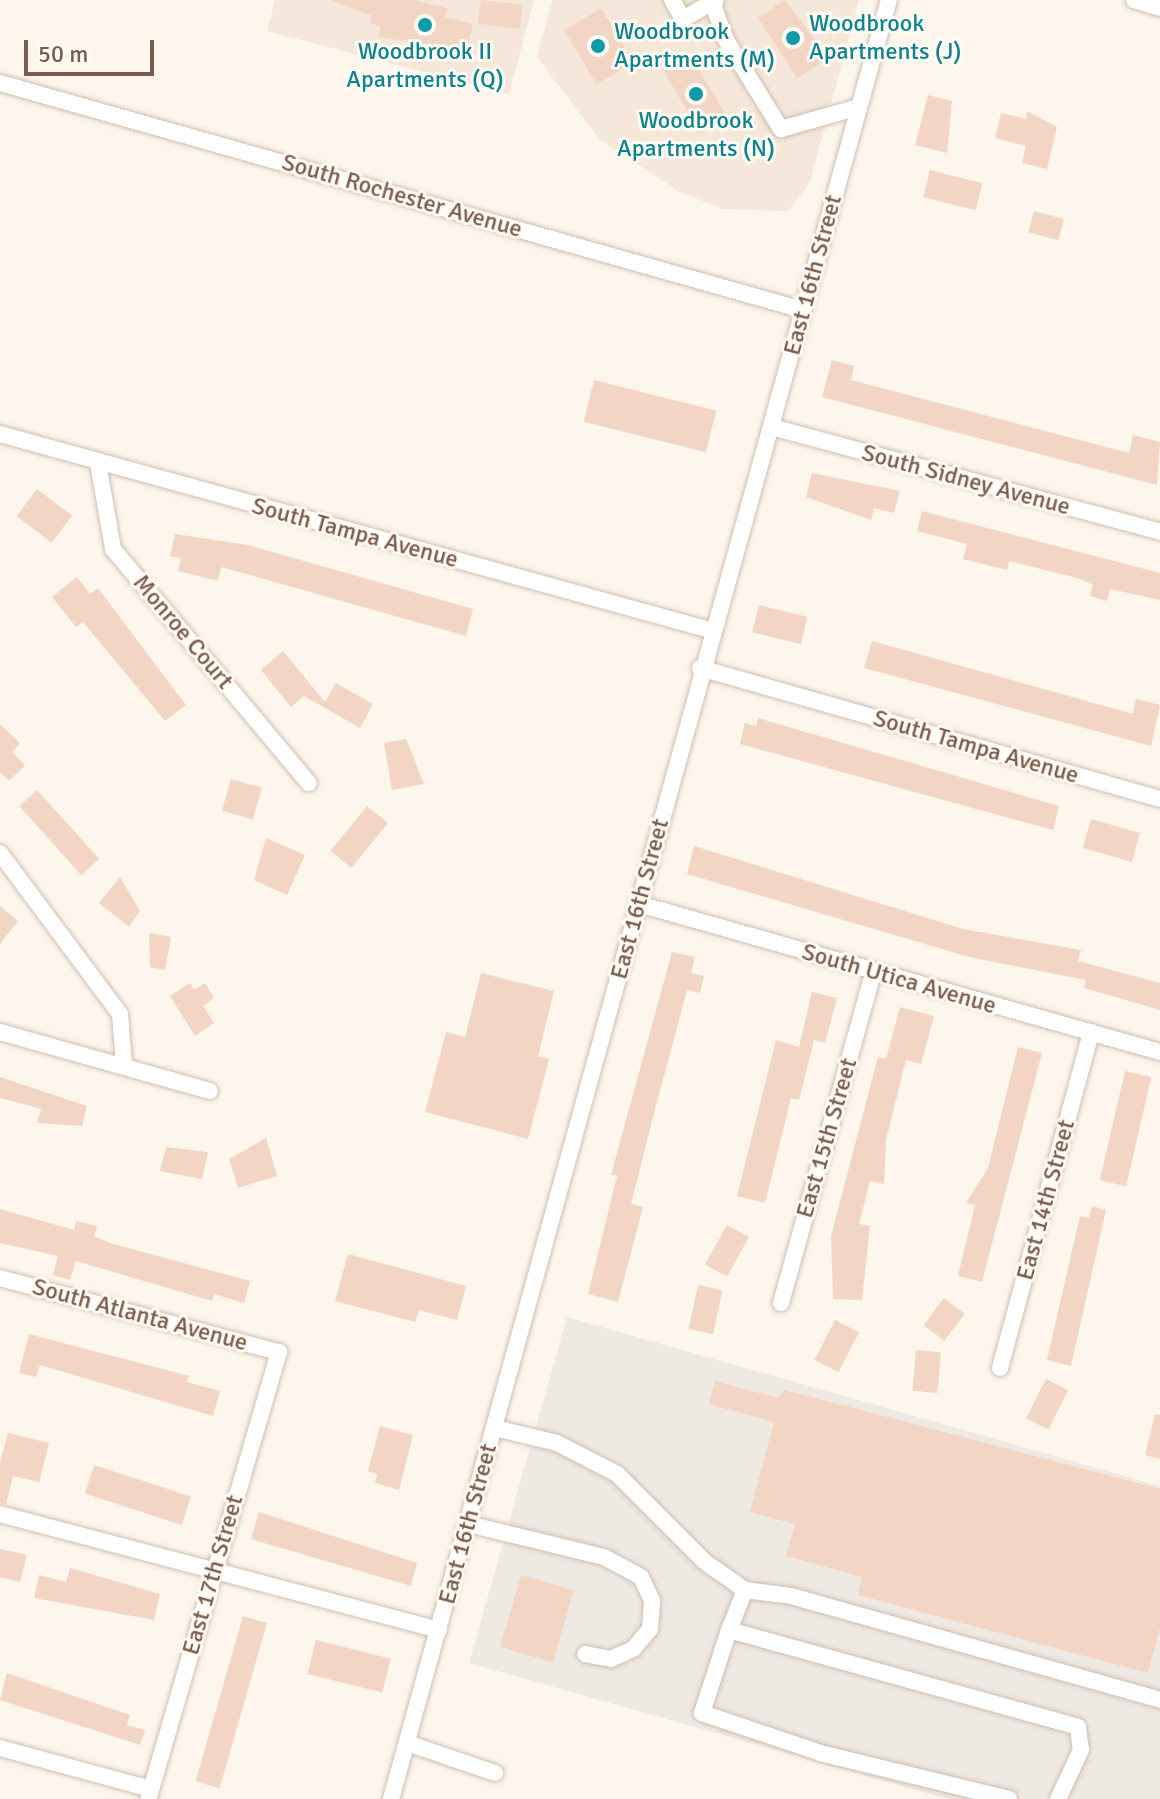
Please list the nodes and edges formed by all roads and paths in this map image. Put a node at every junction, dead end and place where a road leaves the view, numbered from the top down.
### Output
1 (672, 0) edge
2 (889, 0) edge
3 (1134, 0) edge
4 (714, 1) edge
5 (1160, 8) edge
6 (0, 83) edge
7 (859, 107) junction
8 (803, 310) junction
9 (772, 427) junction
10 (0, 434) edge
11 (98, 463) junction
12 (1160, 532) edge
13 (710, 630) junction
14 (700, 668) junction
15 (309, 783) dead end
16 (1160, 799) edge
17 (0, 853) edge
18 (639, 904) junction
19 (873, 974) junction
20 (0, 1032) edge
21 (1091, 1032) junction
22 (1160, 1052) edge
23 (124, 1065) junction
24 (210, 1091) dead end
25 (0, 1278) edge
26 (781, 1303) dead end
27 (279, 1352) joint
28 (1000, 1368) dead end
29 (495, 1428) junction
30 (0, 1514) edge
31 (468, 1524) junction
32 (214, 1571) junction
33 (745, 1590) junction
34 (439, 1630) junction
35 (729, 1630) junction
36 (585, 1654) dead end
37 (1160, 1700) edge
38 (407, 1743) junction
39 (0, 1748) edge
40 (495, 1773) dead end
41 (149, 1794) edge
42 (391, 1799) edge
43 (1009, 1799) edge
44 (1058, 1799) edge

1 - 4 street
2 - 7 street, East 16th Street
3 - 5 street
4 - 7 street
6 - 8 street, South Rochester Avenue
7 - 8 street, East 16th Street
8 - 9 street, East 16th Street
9 - 12 street, South Sidney Avenue
9 - 13 street, East 16th Street
10 - 11 street, South Tampa Avenue
11 - 13 street, South Tampa Avenue
11 - 15 street, Monroe Court
13 - 14 street, East 16th Street
14 - 16 street, South Tampa Avenue
14 - 18 street, East 16th Street
17 - 23 street
18 - 19 street, South Utica Avenue
18 - 29 street, East 16th Street
19 - 21 street, South Utica Avenue
19 - 26 street, East 15th Street
20 - 23 street
21 - 22 street, South Utica Avenue
21 - 28 street, East 14th Street
23 - 24 street
25 - 27 street, South Atlanta Avenue
27 - 32 street, East 17th Street
29 - 31 street, East 16th Street
29 - 33 street
30 - 32 street
31 - 34 street, East 16th Street
31 - 36 street
32 - 34 street
32 - 41 street, East 17th Street
33 - 35 street
33 - 37 street
34 - 38 street, East 16th Street
35 - 43 street
35 - 44 street
38 - 40 street
38 - 42 street, East 16th Street
39 - 41 street

